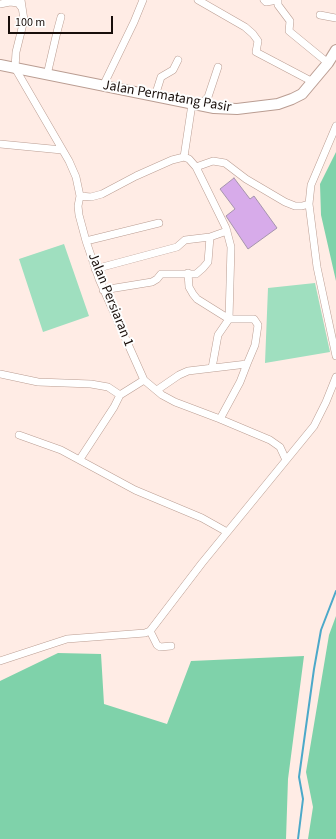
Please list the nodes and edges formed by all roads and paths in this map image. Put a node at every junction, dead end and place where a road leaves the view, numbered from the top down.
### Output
1 (20, 0) edge
2 (143, 0) edge
3 (198, 0) edge
4 (264, 0) edge
5 (278, 0) edge
6 (0, 4) edge
7 (22, 8) junction
8 (320, 15) dead end
9 (62, 17) dead end
10 (336, 18) edge
11 (335, 53) edge
12 (178, 60) dead end
13 (328, 63) junction
14 (0, 65) edge
15 (218, 67) dead end
16 (15, 68) junction
17 (47, 75) junction
18 (313, 82) junction
19 (103, 86) junction
20 (155, 96) junction
21 (196, 104) junction
22 (336, 126) edge
23 (0, 144) edge
24 (62, 150) junction
25 (184, 157) junction
26 (196, 167) junction
27 (80, 196) junction
28 (309, 204) junction
29 (159, 223) dead end
30 (227, 232) junction
31 (210, 237) junction
32 (86, 241) junction
33 (95, 269) junction
34 (188, 273) junction
35 (103, 290) junction
36 (229, 319) junction
37 (336, 356) edge
38 (248, 364) junction
39 (212, 368) junction
40 (0, 374) edge
41 (336, 377) edge
42 (144, 380) junction
43 (157, 390) junction
44 (120, 395) junction
45 (220, 419) junction
46 (19, 435) dead end
47 (80, 459) junction
48 (286, 460) junction
49 (227, 532) junction
50 (150, 631) junction
51 (171, 646) dead end
52 (0, 661) edge

1 - 7 street
2 - 19 street
3 - 18 street
4 - 5 street
5 - 13 street
6 - 7 street
7 - 16 street
8 - 10 street
9 - 17 street
11 - 13 main road, Jalan Permatang Pasir
12 - 20 street
13 - 18 main road, Jalan Permatang Pasir
14 - 16 main road, Jalan Permatang Pasir
15 - 21 street
16 - 17 main road, Jalan Permatang Pasir
16 - 24 street, Jalan Persiaran 1
17 - 19 main road, Jalan Permatang Pasir
18 - 21 main road, Jalan Permatang Pasir
19 - 20 main road, Jalan Permatang Pasir
20 - 21 main road, Jalan Permatang Pasir
21 - 25 street
22 - 28 street
23 - 24 street
24 - 27 street, Jalan Persiaran 1
25 - 26 street
25 - 27 street
26 - 28 street
26 - 30 street
27 - 32 street, Jalan Persiaran 1
28 - 37 street
29 - 32 street
30 - 31 street
30 - 36 street
31 - 33 street
31 - 34 street
32 - 33 street, Jalan Persiaran 1
33 - 35 street, Jalan Persiaran 1
34 - 35 street
34 - 36 street
35 - 42 street, Jalan Persiaran 1
36 - 38 street
36 - 39 street
38 - 39 street
38 - 45 street
39 - 43 street
40 - 44 street
41 - 48 street
42 - 43 street, Jalan Persiaran 1
42 - 44 street
43 - 45 street, Jalan Persiaran 1
44 - 47 street
45 - 48 street, Jalan Persiaran 1
46 - 47 street
47 - 49 street
48 - 49 street
49 - 50 street
50 - 51 street
50 - 52 street

